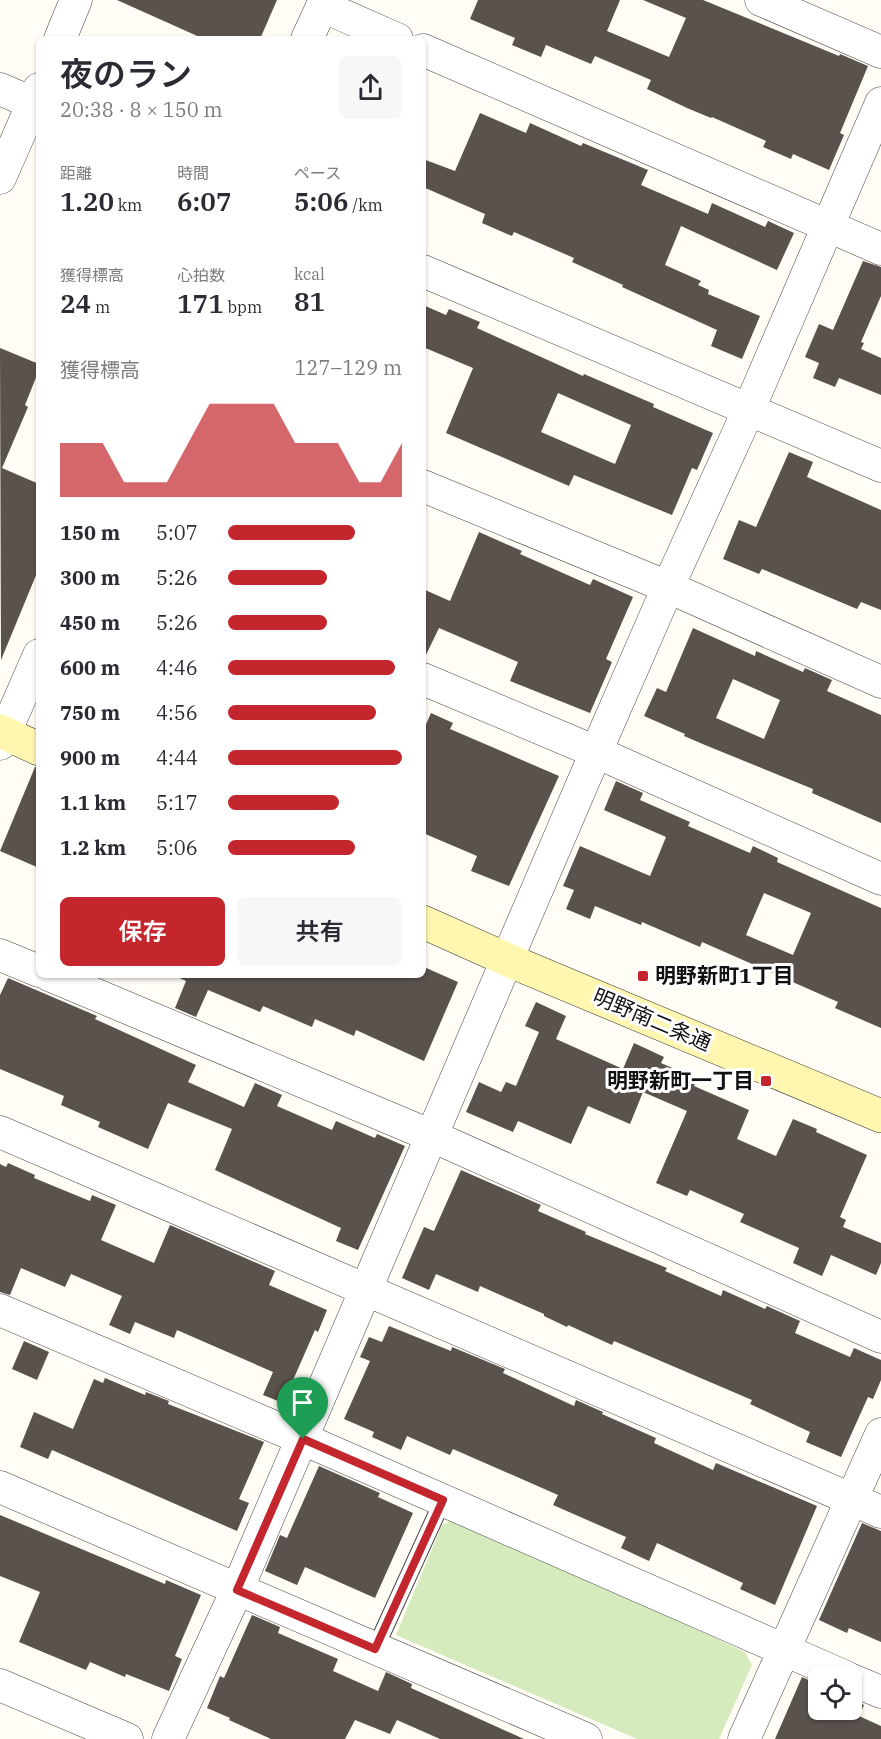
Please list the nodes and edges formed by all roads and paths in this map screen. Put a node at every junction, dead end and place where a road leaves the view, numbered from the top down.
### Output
1 (76, 0) edge
2 (760, 0) edge
3 (323, 3) edge
4 (61, 36) edge
5 (308, 36) edge
6 (391, 36) edge
7 (426, 51) edge
8 (881, 52) edge
9 (0, 89) edge
10 (36, 99) edge
11 (36, 101) edge
12 (881, 103) edge
13 (0, 178) edge
14 (828, 226) junction
15 (881, 249) edge
16 (426, 272) edge
17 (749, 410) junction
18 (881, 466) edge
19 (426, 487) edge
20 (668, 586) junction
21 (36, 662) edge
22 (426, 680) edge
23 (881, 682) edge
24 (2, 736) edge
25 (36, 748) edge
26 (596, 752) junction
27 (881, 879) edge
28 (426, 923) edge
29 (0, 955) edge
30 (508, 960) junction
31 (36, 970) edge
32 (55, 978) edge
33 (881, 1116) edge
34 (0, 1132) edge
35 (432, 1136) junction
36 (365, 1291) junction
37 (0, 1310) edge
38 (881, 1336) edge
39 (881, 1434) edge
40 (303, 1439) junction
41 (0, 1487) edge
42 (852, 1499) junction
43 (443, 1500) junction
44 (881, 1512) edge
45 (237, 1590) junction
46 (375, 1649) junction
47 (785, 1651) junction
48 (820, 1666) edge
49 (862, 1684) edge
50 (0, 1685) edge
51 (881, 1692) edge
52 (127, 1739) edge
53 (168, 1739) edge
54 (586, 1739) edge
55 (744, 1739) edge

1 - 4 street
2 - 8 street
3 - 5 street
3 - 6 street
7 - 14 street
9 - 10 street
11 - 13 street
12 - 14 street
14 - 15 street
14 - 17 street
16 - 17 street
17 - 18 street
17 - 20 street
19 - 20 street
20 - 23 street
20 - 26 street
21 - 24 street
22 - 26 street
24 - 25 street
26 - 27 street
26 - 30 street
28 - 30 street, 明野南二条通
29 - 31 street
30 - 33 street, 明野南二条通
30 - 35 street
32 - 35 street
34 - 36 street
35 - 36 street
35 - 38 street
36 - 40 street
36 - 42 street
37 - 40 street
39 - 42 street
40 - 43 street
40 - 45 street
41 - 45 street
42 - 44 street
42 - 47 street
43 - 46 lane
43 - 47 street
45 - 46 street
45 - 53 street
46 - 54 street
47 - 48 street
47 - 55 street
49 - 51 street
50 - 52 street

